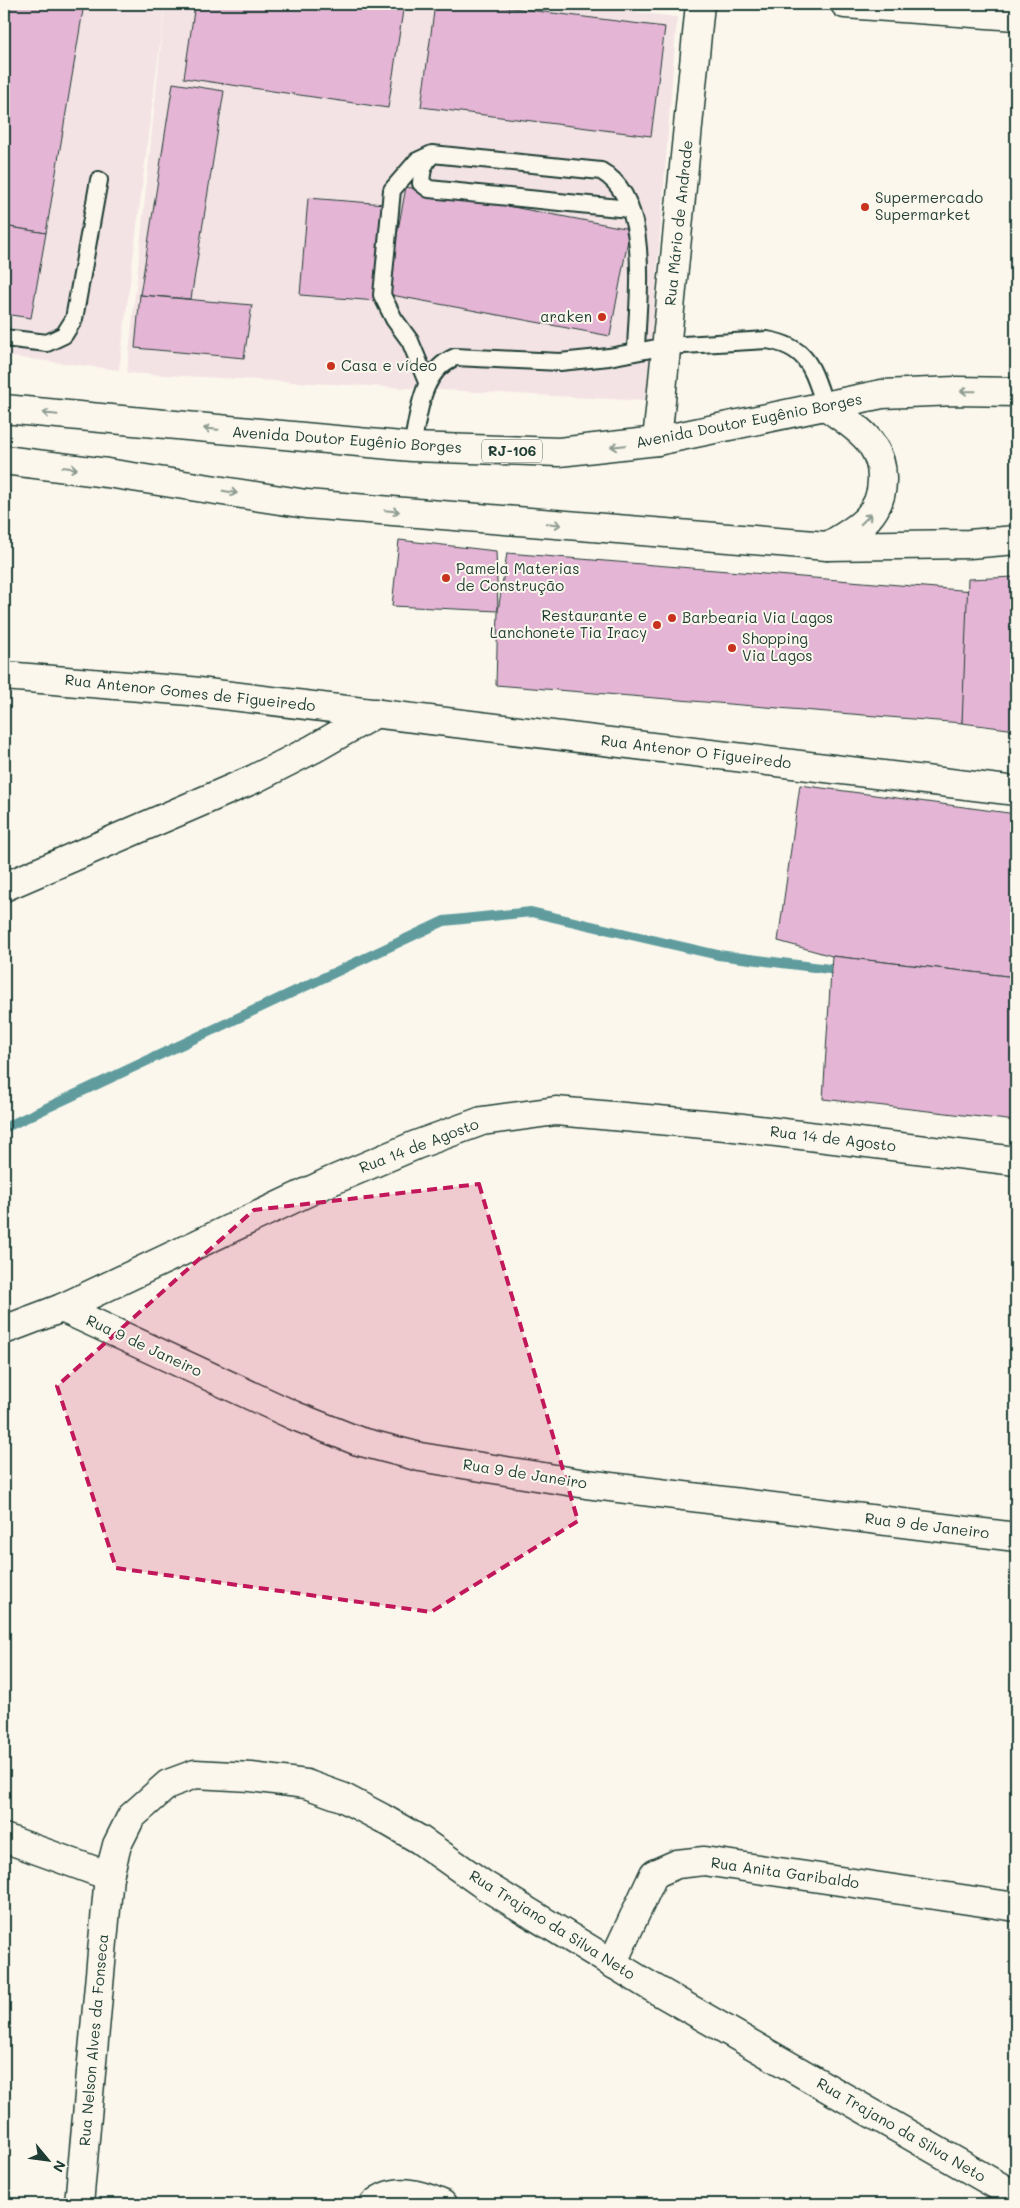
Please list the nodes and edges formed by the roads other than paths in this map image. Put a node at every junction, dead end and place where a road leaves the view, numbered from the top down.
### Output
1 (700, 4) edge
2 (845, 4) edge
3 (1016, 16) edge
4 (432, 154) junction
5 (99, 180) dead end
6 (630, 209) junction
7 (4, 338) edge
8 (667, 346) junction
9 (636, 351) junction
10 (427, 382) junction
11 (1016, 392) edge
12 (825, 405) junction
13 (4, 409) edge
14 (657, 442) junction
15 (412, 447) junction
16 (4, 460) edge
17 (1016, 540) edge
18 (827, 546) junction
19 (4, 676) edge
20 (376, 712) junction
21 (1016, 791) edge
22 (4, 887) edge
23 (1016, 1161) edge
24 (62, 1308) junction
25 (4, 1330) edge
26 (1016, 1537) edge
27 (4, 1838) edge
28 (109, 1876) junction
29 (1016, 1907) edge
30 (612, 1964) junction
31 (1016, 2196) edge
32 (79, 2204) edge
33 (374, 2204) edge
34 (442, 2204) edge

1 - 8 main road, Rua Mário de Andrade
2 - 3 main road
4 - 6 lane
4 - 6 lane
4 - 10 lane
5 - 7 lane
6 - 9 lane
8 - 9 lane
8 - 12 lane
8 - 14 main road, Rua Mário de Andrade
9 - 10 lane
10 - 15 lane
11 -> 12 main road, Avenida Doutor Eugênio Borges / RJ-106
12 - 14 main road, Avenida Doutor Eugênio Borges / RJ-106
18 -> 12 main road
15 -> 13 main road, Avenida Doutor Eugênio Borges / RJ-106
14 -> 15 main road, Avenida Doutor Eugênio Borges / RJ-106
16 -> 18 main road
17 - 18 main road
19 - 20 main road, Rua Antenor Gomes de Figueiredo
20 - 21 main road, Rua Antenor O Figueiredo
20 - 22 main road
23 - 24 main road, Rua 14 de Agosto
24 - 25 main road, Rua 14 de Agosto
24 - 26 main road, Rua 9 de Janeiro
27 - 28 main road
28 - 30 main road, Rua Trajano da Silva Neto
28 - 32 main road, Rua Nelson Alves da Fonseca
29 - 30 main road, Rua Anita Garibaldo
30 - 31 main road, Rua Trajano da Silva Neto
33 - 34 main road

